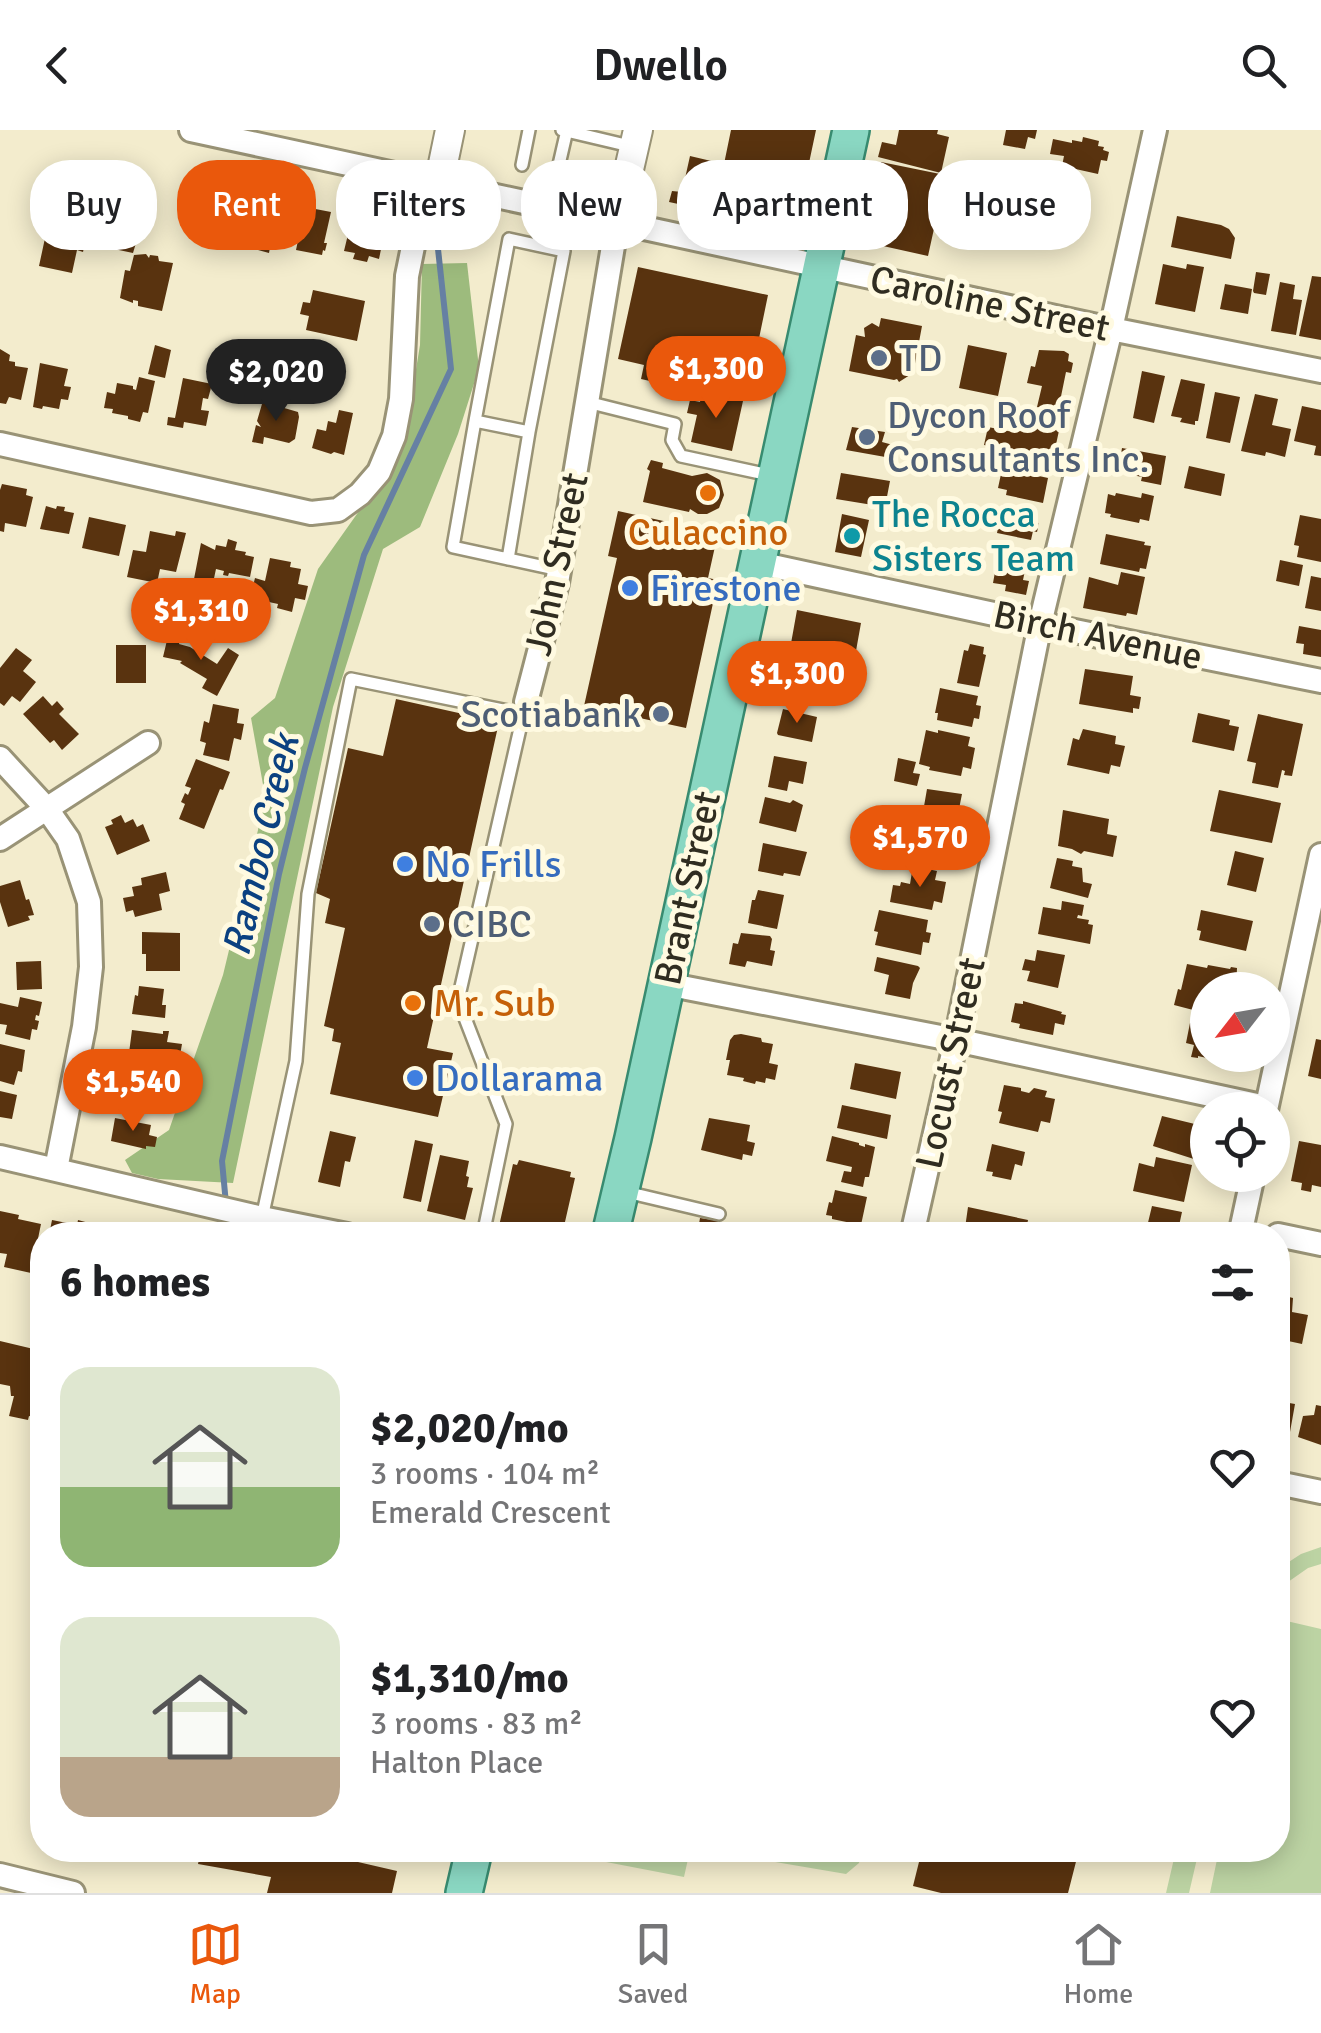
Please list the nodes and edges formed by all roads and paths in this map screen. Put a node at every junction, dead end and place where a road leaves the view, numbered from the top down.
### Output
1 (191, 130) edge
2 (450, 130) edge
3 (530, 130) edge
4 (565, 130) edge
5 (852, 130) edge
6 (1155, 130) edge
7 (636, 138) edge
8 (443, 160) edge
9 (523, 160) edge
10 (560, 160) edge
11 (336, 161) edge
12 (657, 231) edge
13 (412, 250) edge
14 (612, 250) edge
15 (820, 266) junction
16 (1111, 328) junction
17 (1321, 370) edge
18 (587, 402) junction
19 (475, 421) junction
20 (529, 432) junction
21 (0, 444) edge
22 (776, 477) junction
23 (508, 559) junction
24 (758, 563) junction
25 (559, 570) junction
26 (1040, 624) junction
27 (1321, 681) edge
28 (525, 708) junction
29 (148, 743) dead end
30 (0, 758) edge
31 (47, 809) junction
32 (0, 840) edge
33 (1321, 855) edge
34 (1310, 956) edge
35 (666, 984) junction
36 (956, 1040) junction
37 (1193, 1092) edge
38 (1271, 1092) edge
39 (0, 1157) edge
40 (56, 1169) junction
41 (620, 1191) junction
42 (1249, 1192) edge
43 (719, 1214) dead end
44 (255, 1217) junction
45 (277, 1222) edge
46 (486, 1222) edge
47 (613, 1222) edge
48 (915, 1222) edge
49 (1243, 1222) edge
50 (1290, 1238) edge
51 (1321, 1244) edge
52 (1290, 1486) edge
53 (1321, 1492) edge
54 (471, 1862) edge
55 (0, 1875) edge
56 (73, 1893) edge
57 (464, 1893) edge

1 - 11 street, Caroline Street
2 - 8 street
3 - 9 lane
4 - 7 lane
4 - 10 lane
5 - 15 main road, Brant Street
6 - 16 street, Locust Street
12 - 15 street, Caroline Street
13 - 21 street
14 - 18 street, John Street
15 - 16 street, Caroline Street
15 - 22 main road, Brant Street
16 - 17 street, Caroline Street
16 - 26 street, Locust Street
18 - 22 lane
18 - 25 street, John Street
19 - 20 lane
19 - 20 lane
19 - 23 lane
20 - 23 lane
22 - 24 main road, Brant Street
23 - 25 lane
24 - 26 street, Birch Avenue
24 - 35 main road, Brant Street
25 - 28 street, John Street
26 - 27 street, Birch Avenue
26 - 36 street, Locust Street
28 - 44 lane
28 - 46 lane
29 - 31 street
30 - 31 street
31 - 32 street
31 - 40 street
33 - 34 street
34 - 38 street
35 - 36 street
35 - 41 main road, Brant Street
36 - 37 street
36 - 48 street, Locust Street
39 - 40 street
40 - 44 street
41 - 43 lane
41 - 47 main road, Brant Street
42 - 49 street
44 - 45 street
50 - 51 street
52 - 53 street
54 - 57 main road
55 - 56 street

